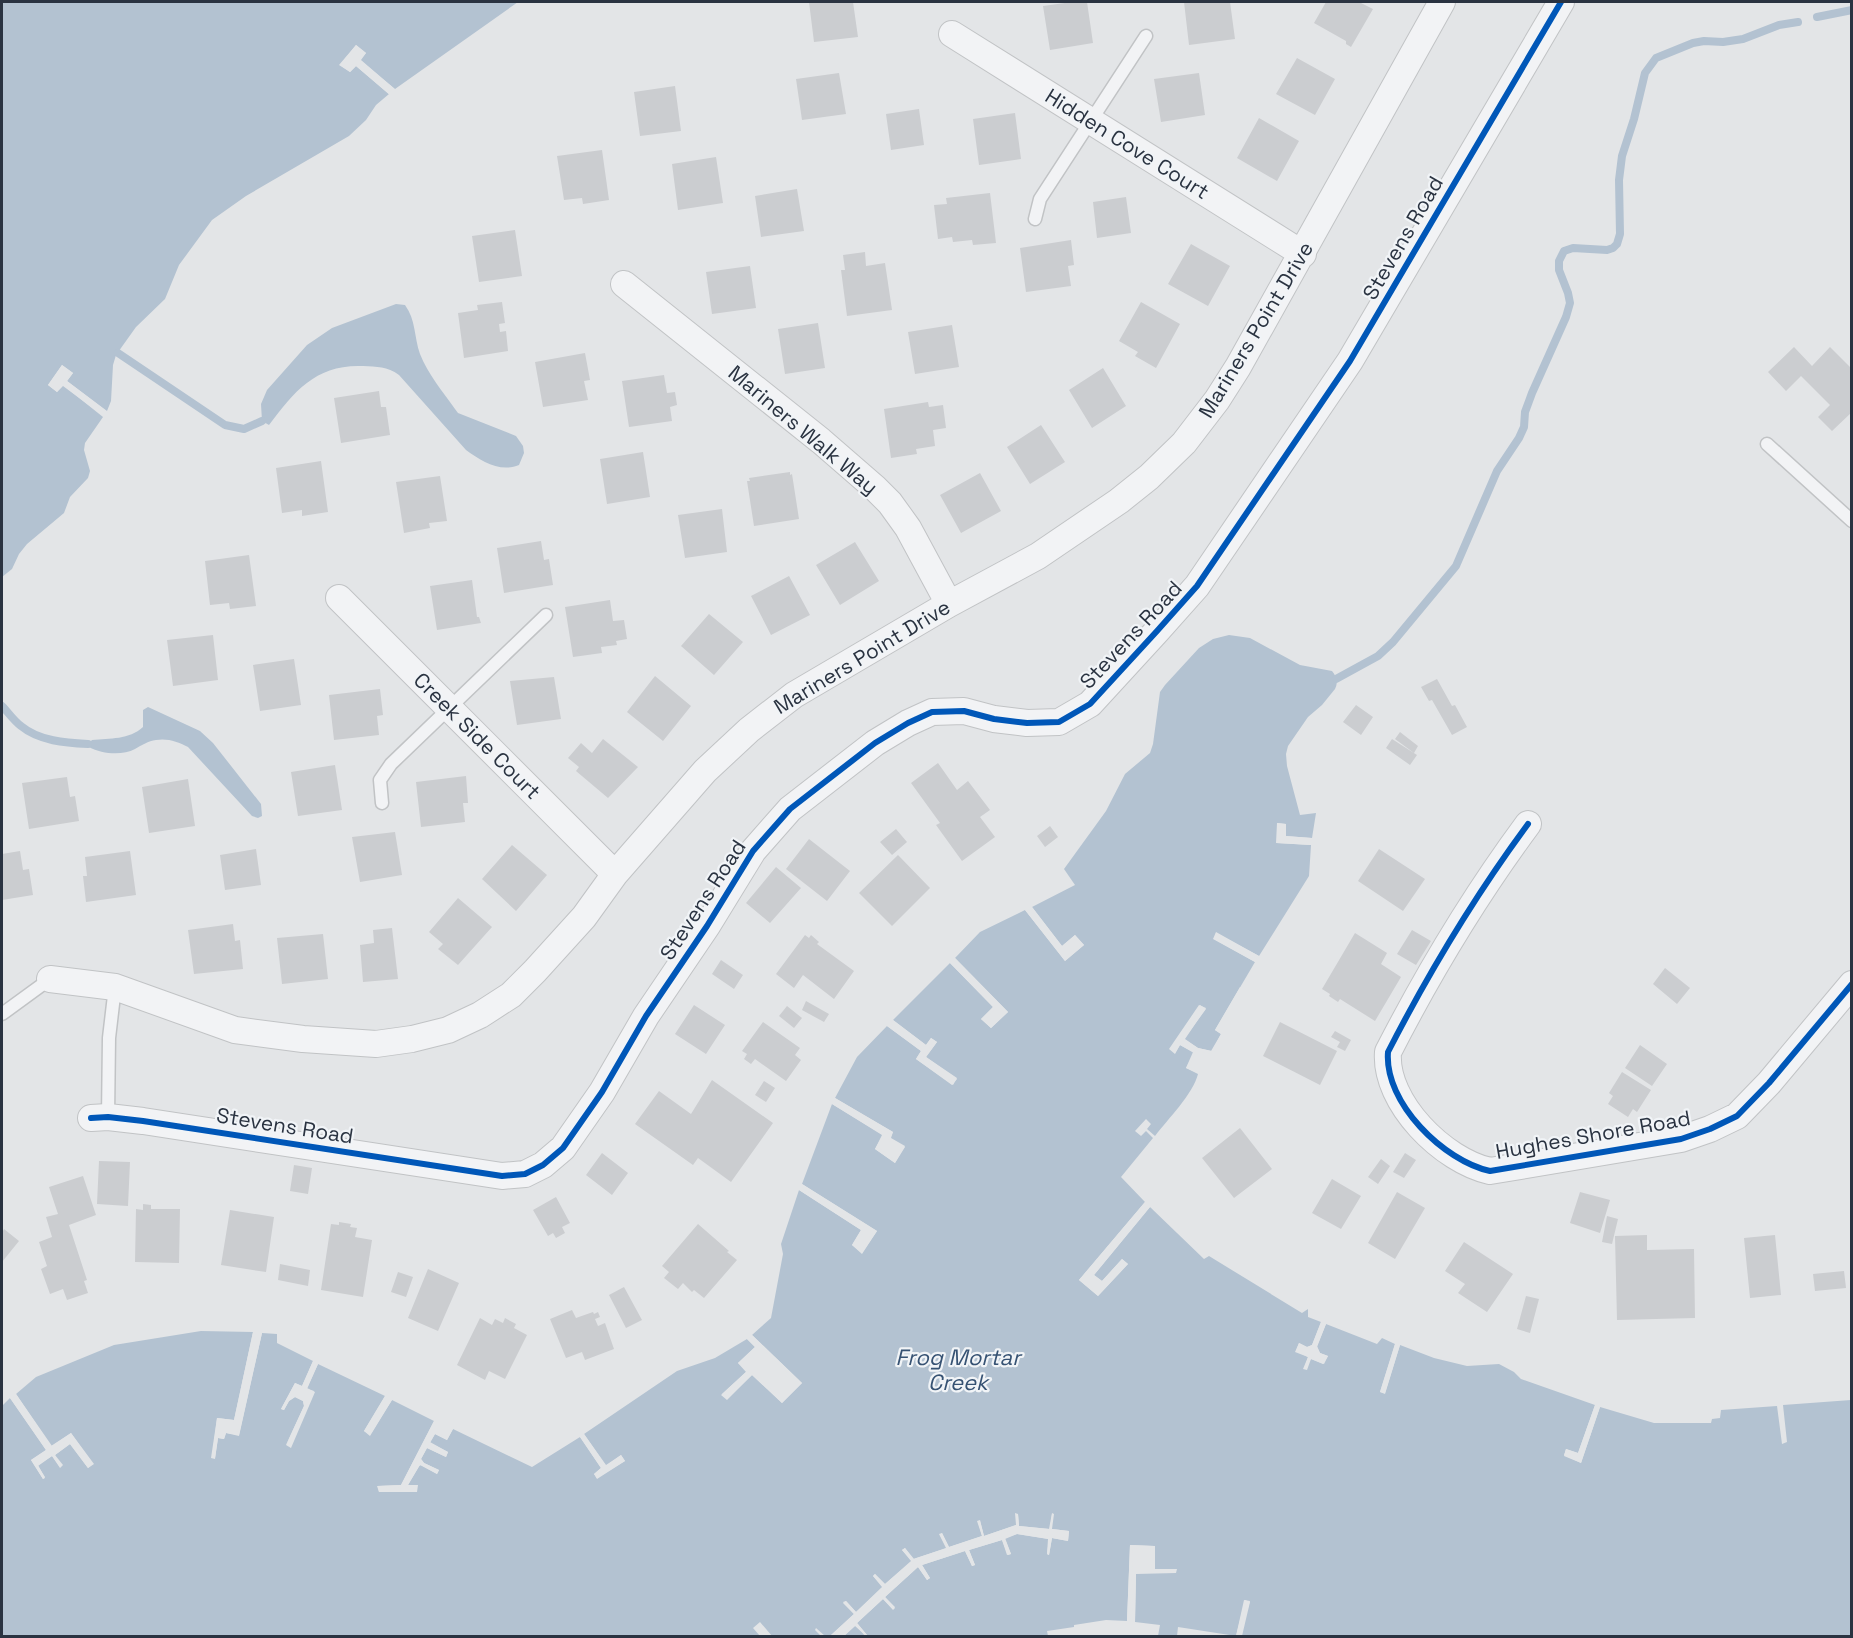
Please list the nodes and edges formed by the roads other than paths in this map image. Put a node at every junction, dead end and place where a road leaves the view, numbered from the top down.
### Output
1 (1442, 2) edge
2 (1561, 2) edge
3 (952, 34) dead end
4 (1146, 36) dead end
5 (1091, 121) junction
6 (1035, 219) dead end
7 (1303, 254) junction
8 (624, 284) dead end
9 (1767, 444) dead end
10 (1851, 521) edge
11 (339, 598) dead end
12 (949, 604) junction
13 (546, 615) dead end
14 (448, 708) junction
15 (382, 803) dead end
16 (1528, 824) dead end
17 (615, 874) junction
18 (50, 979) joint
19 (1851, 984) edge
20 (115, 987) junction
21 (2, 1014) edge
22 (99, 1117) joint

1 - 7 street, Mariners Point Drive
2 - 22 street, Stevens Road
3 - 5 street, Hidden Cove Court
4 - 5 lane
5 - 6 lane
5 - 7 street, Hidden Cove Court
7 - 12 street, Mariners Point Drive
8 - 12 street, Mariners Walk Way
9 - 10 lane
11 - 14 street, Creek Side Court
12 - 17 street, Mariners Point Drive
13 - 14 lane
14 - 15 lane
14 - 17 street, Creek Side Court
16 - 19 street, Hughes Shore Road
17 - 20 street, Mariners Point Drive
18 - 20 street, Mariners Point Drive
18 - 21 lane
20 - 22 lane

